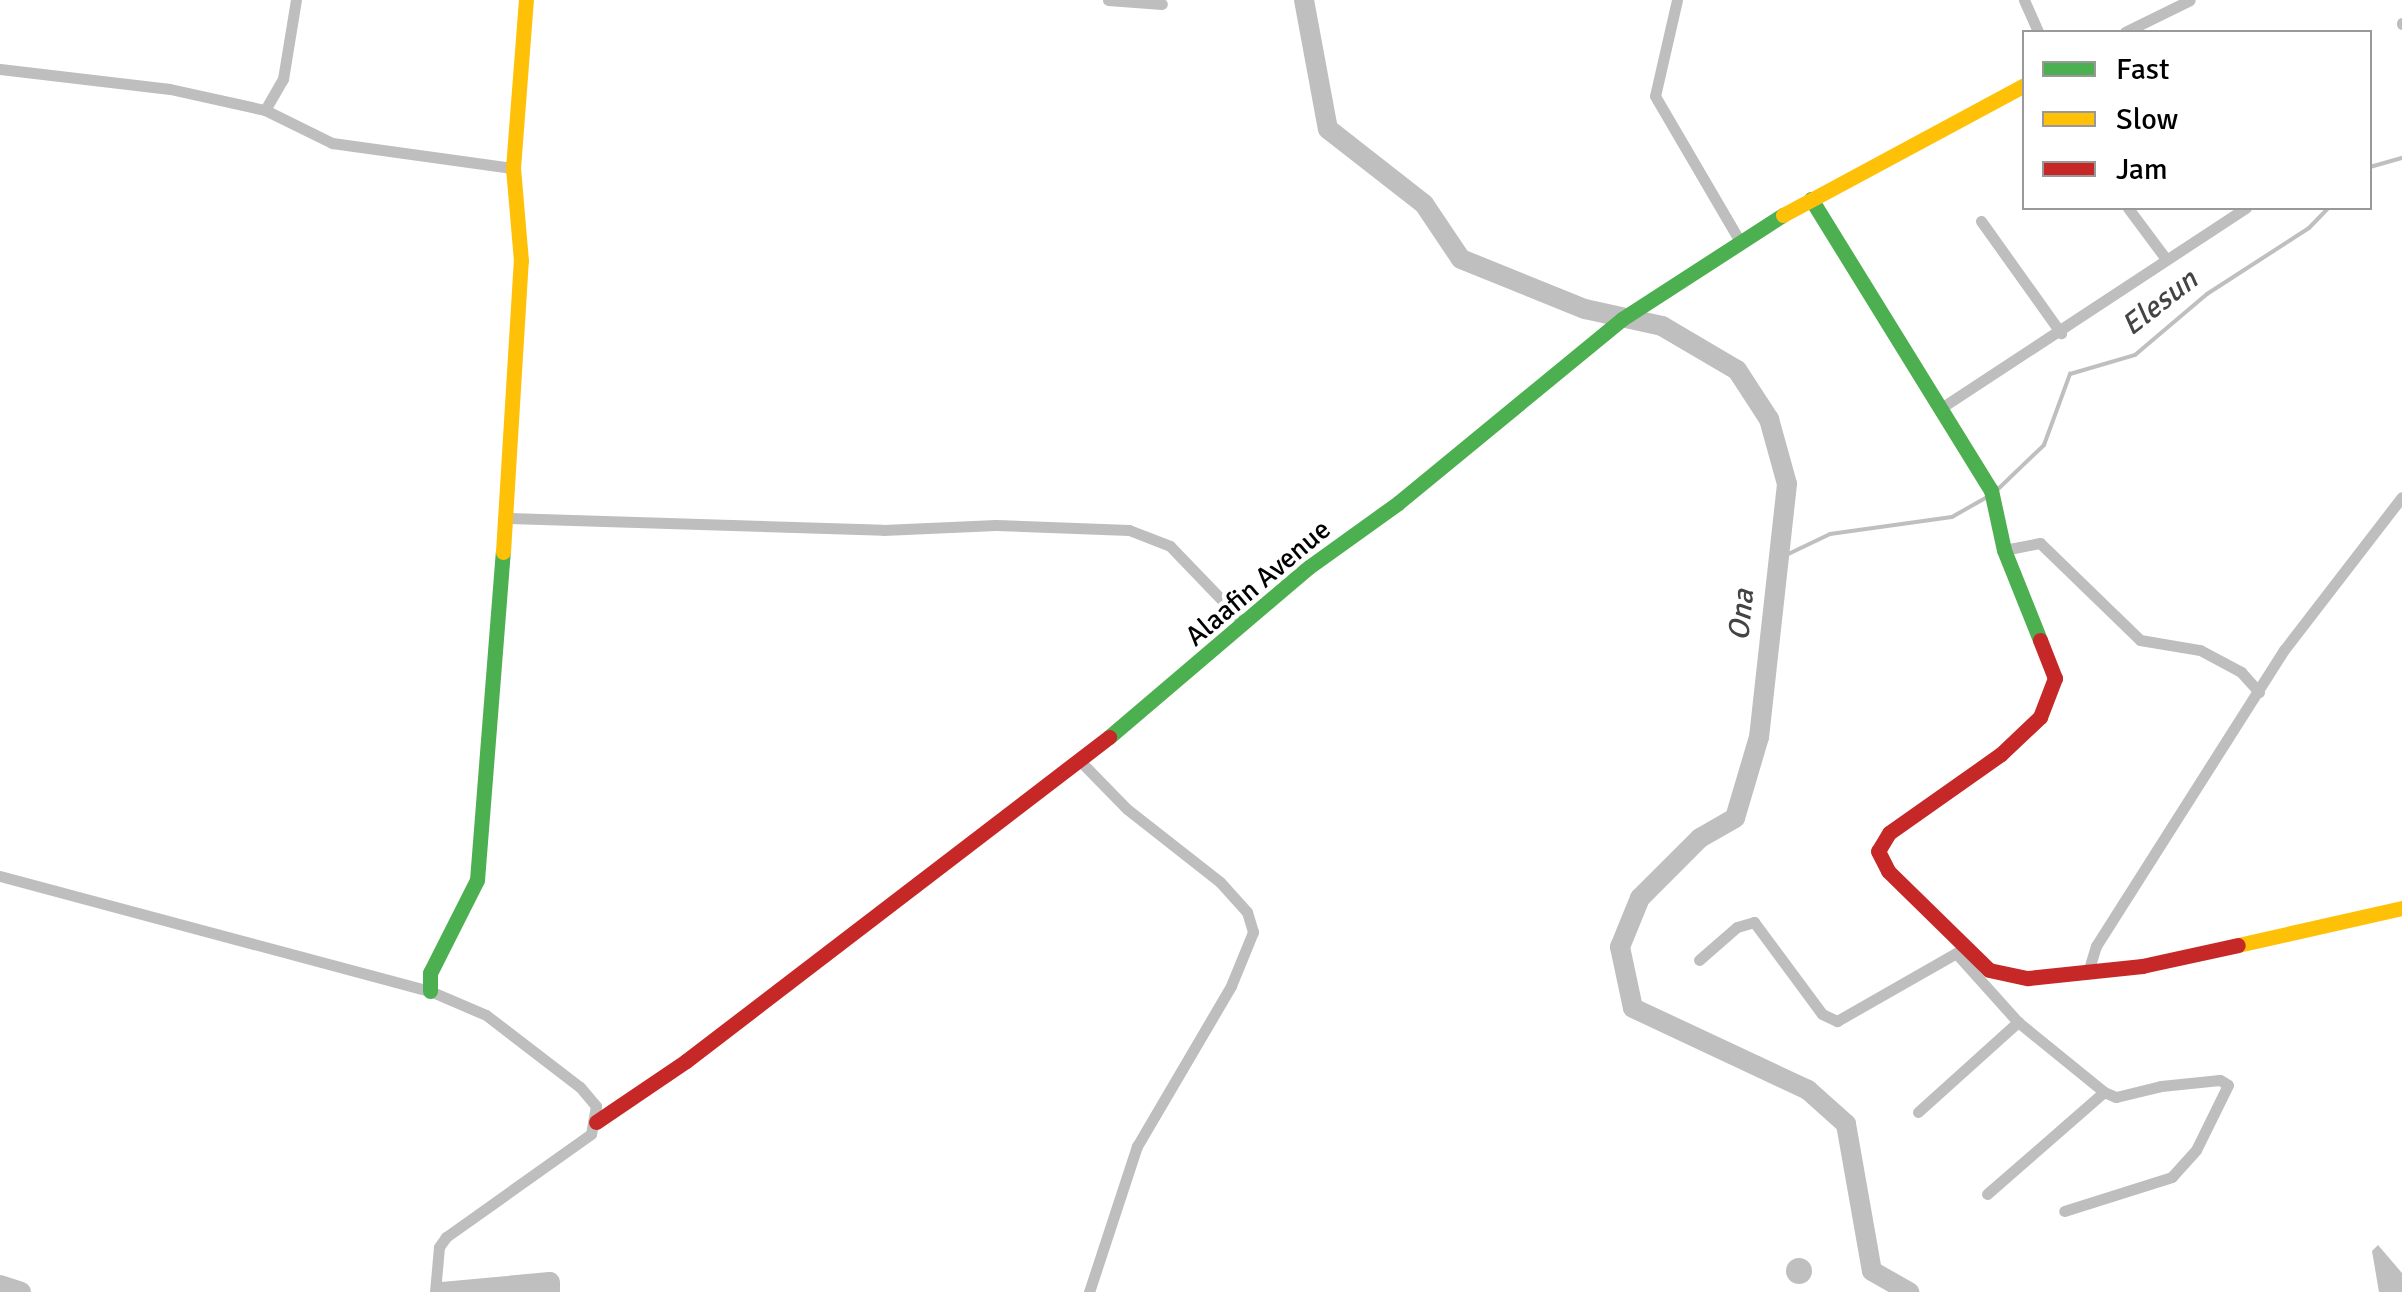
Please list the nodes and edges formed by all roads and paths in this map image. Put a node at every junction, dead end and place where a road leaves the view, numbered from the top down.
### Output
1 (296, 0) edge
2 (526, 0) edge
3 (1108, 0) edge
4 (1678, 0) edge
5 (2024, 0) edge
6 (2190, 0) edge
7 (1162, 4) dead end
8 (2150, 20) junction
9 (2037, 30) edge
10 (2129, 30) edge
11 (2156, 30) edge
12 (0, 69) edge
13 (2022, 86) edge
14 (265, 110) junction
15 (513, 168) junction
16 (1811, 200) junction
17 (2129, 210) edge
18 (2243, 210) edge
19 (1981, 221) dead end
20 (1740, 244) junction
21 (2166, 260) junction
22 (2061, 333) junction
23 (1940, 408) junction
24 (2402, 497) edge
25 (509, 518) junction
26 (2004, 550) junction
27 (1245, 624) junction
28 (2259, 692) junction
29 (1078, 759) junction
30 (0, 876) edge
31 (2402, 908) edge
32 (1699, 960) dead end
33 (1999, 972) junction
34 (2088, 972) junction
35 (1987, 990) junction
36 (430, 991) junction
37 (2018, 1022) junction
38 (2104, 1092) junction
39 (1918, 1112) dead end
40 (596, 1122) junction
41 (1987, 1194) dead end
42 (2064, 1211) dead end
43 (436, 1292) edge
44 (1088, 1292) edge

1 - 14 street
2 - 15 street
3 - 7 street
4 - 20 street
5 - 9 street
6 - 8 street
8 - 10 street
8 - 11 street
12 - 14 street
13 - 16 street, Alaafin Avenue
14 - 15 street
15 - 25 street
16 - 20 street, Alaafin Avenue
16 - 23 street
17 - 21 street
18 - 21 street
19 - 22 street
20 - 27 street, Alaafin Avenue
21 - 22 street
22 - 23 street
23 - 26 street
24 - 28 street
25 - 27 street
25 - 36 street
26 - 28 street
26 - 33 street
27 - 29 street, Alaafin Avenue
28 - 34 street
29 - 40 street, Alaafin Avenue
29 - 44 street
30 - 36 street
31 - 34 street
32 - 35 street
33 - 34 street
33 - 35 street
35 - 37 street
36 - 40 street
37 - 38 street
37 - 39 street
38 - 41 street
38 - 42 street
40 - 43 street

